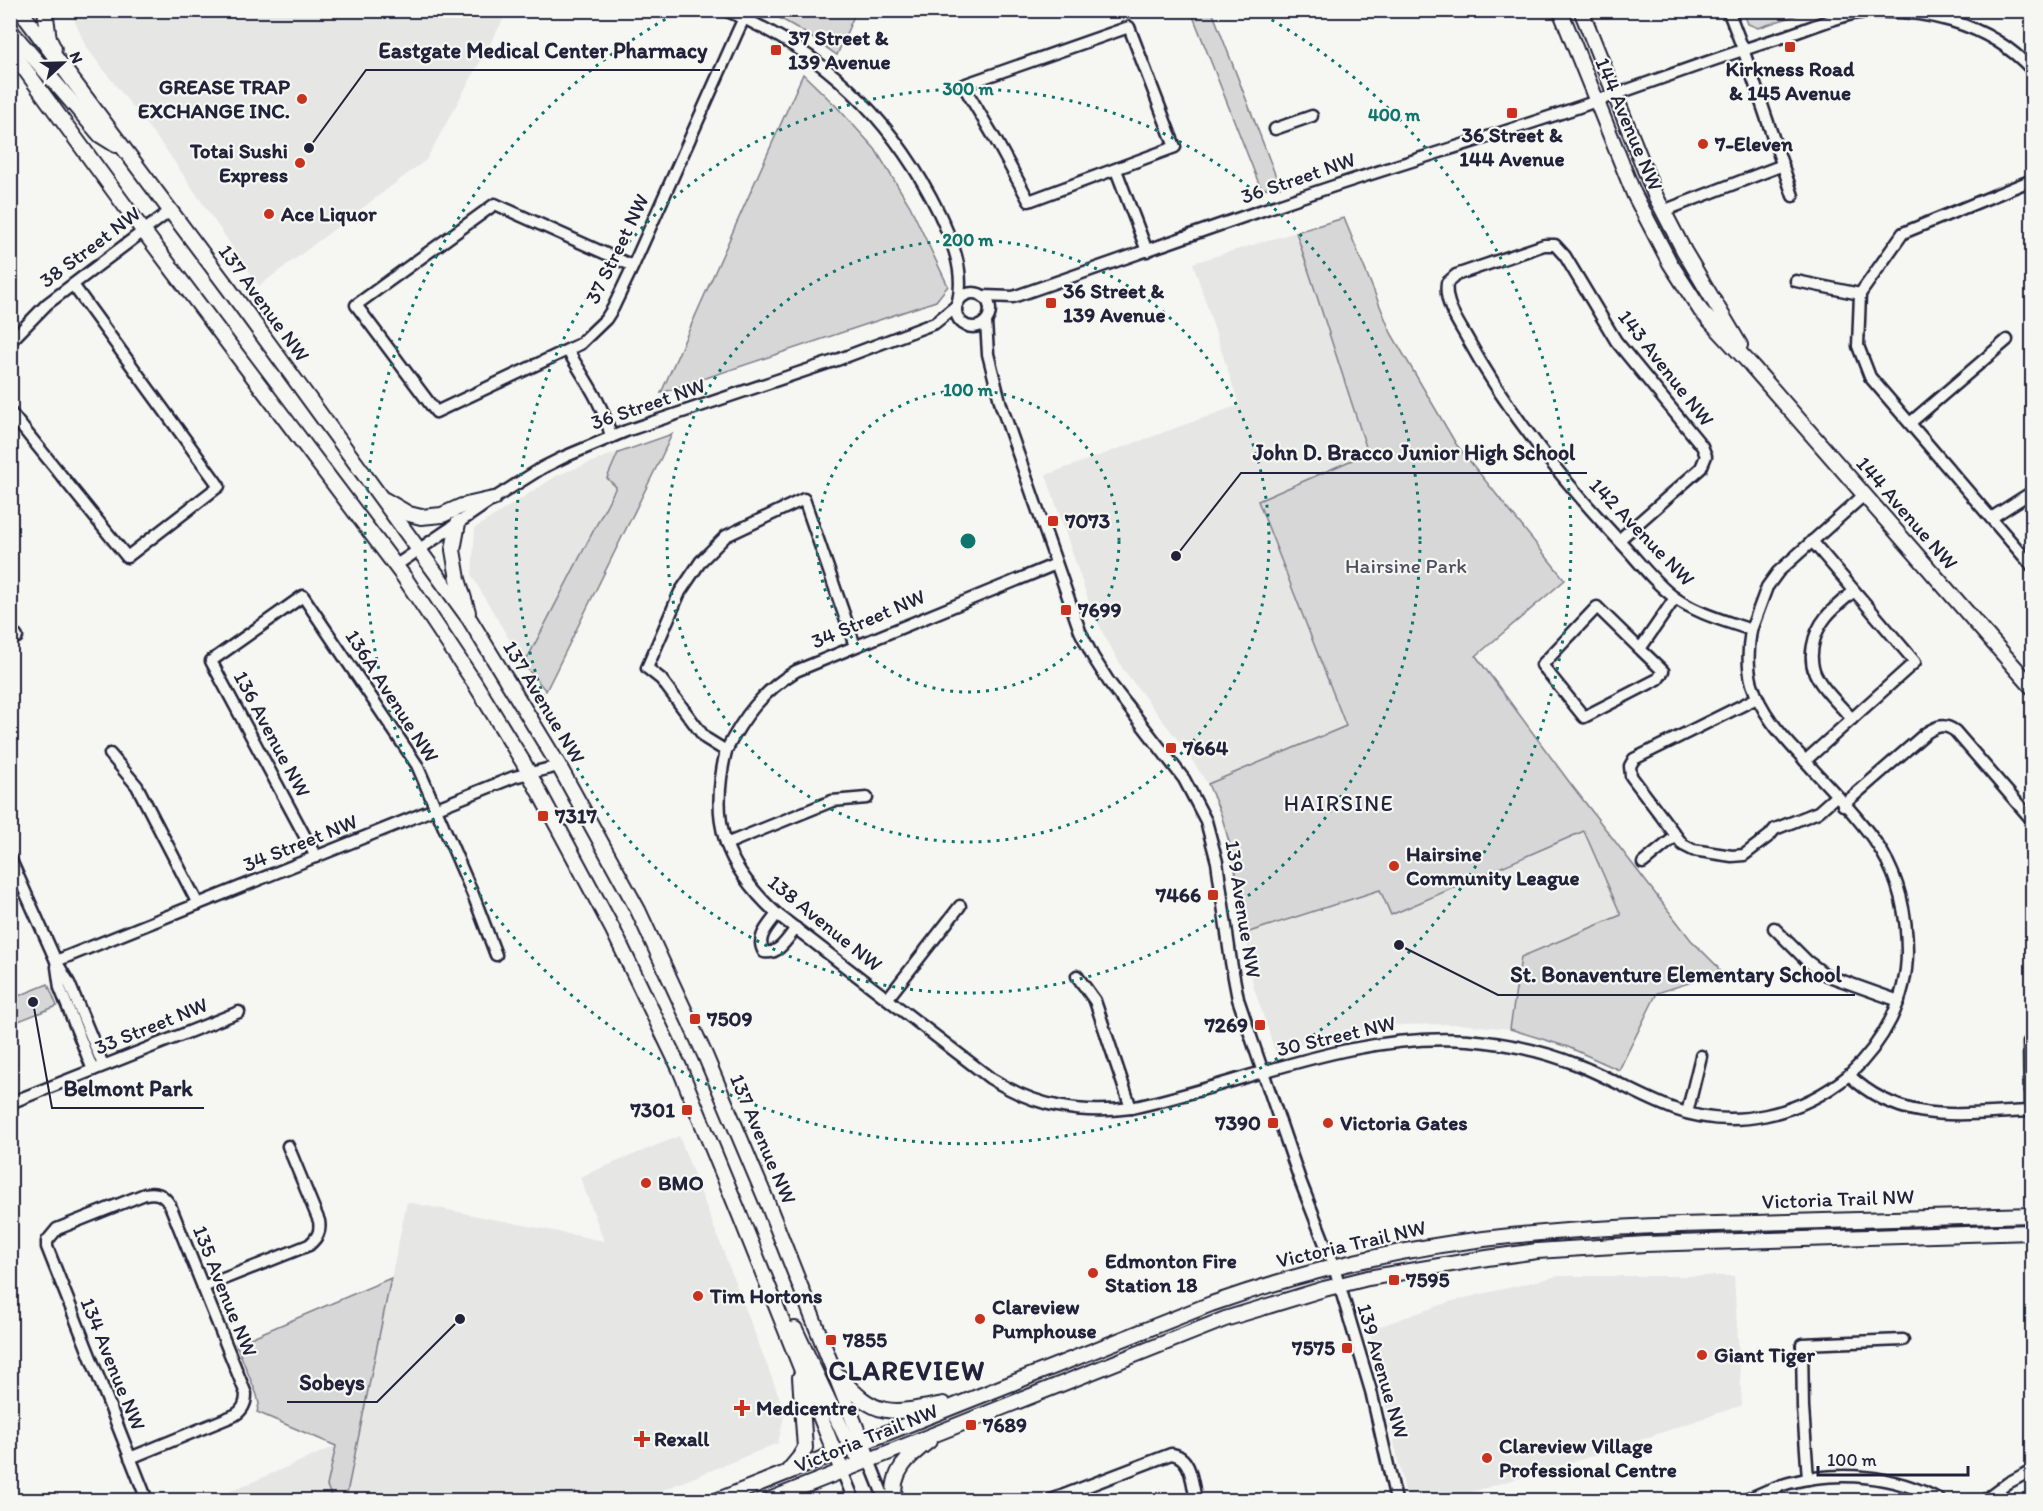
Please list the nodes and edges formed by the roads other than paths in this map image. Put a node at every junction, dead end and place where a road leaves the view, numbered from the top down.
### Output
1 (20, 10) edge
2 (45, 10) edge
3 (725, 10) edge
4 (1560, 10) edge
5 (1581, 10) edge
6 (1728, 10) edge
7 (1854, 12) edge
8 (744, 18) junction
9 (10, 30) edge
10 (10, 49) edge
11 (1743, 49) junction
12 (2032, 52) edge
13 (10, 59) edge
14 (2023, 60) junction
15 (25, 68) junction
16 (63, 68) junction
17 (2032, 70) edge
18 (1615, 94) junction
19 (1596, 101) junction
20 (1312, 116) dead end
21 (1275, 129) dead end
22 (121, 147) junction
23 (1783, 165) junction
24 (1116, 170) junction
25 (2032, 180) edge
26 (1793, 196) dead end
27 (170, 211) junction
28 (1663, 211) junction
29 (144, 232) junction
30 (1147, 251) junction
31 (633, 266) junction
32 (959, 268) junction
33 (1796, 281) dead end
34 (1448, 283) joint
35 (73, 285) junction
36 (1860, 294) junction
37 (981, 295) junction
38 (1013, 297) junction
39 (957, 303) junction
40 (987, 320) junction
41 (935, 323) junction
42 (962, 324) junction
43 (2007, 340) dead end
44 (10, 342) edge
45 (568, 351) junction
46 (988, 354) junction
47 (1751, 365) junction
48 (10, 412) edge
49 (1910, 423) junction
50 (611, 437) junction
51 (2032, 492) edge
52 (1864, 495) junction
53 (380, 498) junction
54 (493, 499) junction
55 (1991, 518) junction
56 (458, 523) junction
57 (1619, 540) junction
58 (1812, 541) junction
59 (418, 550) junction
60 (1056, 564) junction
61 (395, 566) junction
62 (2032, 566) edge
63 (1854, 591) junction
64 (1675, 598) junction
65 (470, 620) junction
66 (1751, 630) junction
67 (855, 646) junction
68 (1640, 649) junction
69 (211, 661) joint
70 (2032, 687) edge
71 (1757, 698) junction
72 (1852, 719) junction
73 (726, 751) junction
74 (110, 754) dead end
75 (1805, 761) junction
76 (559, 766) junction
77 (527, 772) junction
78 (867, 798) dead end
79 (1839, 800) junction
80 (436, 810) junction
81 (2032, 820) edge
82 (1676, 836) junction
83 (726, 844) junction
84 (10, 858) edge
85 (316, 858) junction
86 (1643, 863) dead end
87 (198, 904) junction
88 (960, 906) dead end
89 (777, 914) junction
90 (796, 928) junction
91 (1774, 928) dead end
92 (496, 955) dead end
93 (56, 961) junction
94 (1077, 976) dead end
95 (888, 998) junction
96 (1899, 1001) junction
97 (239, 1012) dead end
98 (2029, 1042) dead end
99 (1701, 1056) dead end
100 (98, 1068) junction
101 (1264, 1073) junction
102 (1849, 1075) junction
103 (1023, 1096) joint
104 (10, 1103) edge
105 (1131, 1108) junction
106 (2031, 1111) edge
107 (1686, 1113) junction
108 (288, 1146) dead end
109 (160, 1194) joint
110 (2032, 1215) edge
111 (2032, 1232) edge
112 (755, 1252) junction
113 (1334, 1267) junction
114 (1339, 1285) junction
115 (203, 1287) junction
116 (1903, 1340) dead end
117 (799, 1363) junction
118 (834, 1370) junction
119 (971, 1399) junction
120 (942, 1430) junction
121 (857, 1445) junction
122 (835, 1454) junction
123 (130, 1458) junction
124 (870, 1460) junction
125 (2032, 1470) edge
126 (842, 1471) junction
127 (786, 1473) junction
128 (1808, 1479) junction
129 (147, 1500) edge
130 (718, 1500) edge
131 (769, 1500) edge
132 (854, 1500) edge
133 (885, 1500) edge
134 (895, 1500) edge
135 (1051, 1500) edge
136 (1196, 1500) edge
137 (1396, 1500) edge
138 (1745, 1500) edge
139 (1940, 1500) edge
140 (1985, 1500) edge

1 - 16 main road, 137 Avenue NW
2 - 16 main road
3 - 8 street
4 - 19 main road, 144 Avenue NW
5 - 18 main road, 144 Avenue NW
6 - 11 street
7 - 11 street, 36 Street NW
7 - 14 street, 36 Street NW
8 - 31 street, 37 Street NW
8 - 32 street
9 - 22 main road
10 - 15 main road
11 - 18 street, 36 Street NW
11 - 23 street
12 - 14 street
13 - 15 main road
14 - 17 street, 36 Street NW
15 - 29 main road
16 - 22 main road, 137 Avenue NW
18 - 19 street, 36 Street NW
18 - 28 main road, 144 Avenue NW
19 - 30 street, 36 Street NW
19 - 47 main road, 144 Avenue NW
20 - 21 street
22 - 27 main road, 137 Avenue NW
23 - 26 street
23 - 28 street
24 - 24 street
24 - 30 street
25 - 36 street
27 - 29 street, 38 Street NW
27 - 53 main road, 137 Avenue NW
28 - 47 main road, 144 Avenue NW
29 - 35 street, 38 Street NW
29 - 61 main road
30 - 38 street, 36 Street NW
31 - 45 street, 37 Street NW
31 - 45 street, 37 Street NW
32 - 37 street
32 - 39 street
33 - 36 street
34 - 57 street, 142 Avenue NW
34 - 57 street, 143 Avenue NW
35 - 44 street, 38 Street NW
35 - 48 street
36 - 49 street
37 - 38 street, 36 Street NW
37 - 39 street
37 - 40 street
38 - 40 street, 36 Street NW
39 - 41 street, 36 Street NW
39 - 42 street
40 - 42 street
40 - 46 street, 139 Avenue NW
41 - 42 street, 36 Street NW
41 - 50 street, 36 Street NW
42 - 46 street, 139 Avenue NW
43 - 49 street
45 - 50 street
46 - 60 street, 139 Avenue NW
47 - 52 main road, 144 Avenue NW
49 - 55 street
50 - 54 street, 36 Street NW
51 - 55 street
52 - 58 street
52 - 70 main road, 144 Avenue NW
53 - 54 main road
53 - 59 main road, 137 Avenue NW
54 - 56 street, 36 Street NW
55 - 62 street
56 - 59 street, 36 Street NW
56 - 65 main road
57 - 64 street, 142 Avenue NW
58 - 63 street
58 - 66 street
59 - 61 street, 36 Street NW
59 - 65 main road, 137 Avenue NW
60 - 67 street, 34 Street NW
60 - 101 street, 139 Avenue NW
61 - 77 main road
63 - 72 street
63 - 72 street
64 - 66 street, 142 Avenue NW
64 - 68 street
65 - 76 main road, 137 Avenue NW
66 - 71 street
67 - 73 street, 34 Street NW
67 - 73 street
68 - 68 street
69 - 80 street, 136A Avenue NW
69 - 85 street, 136 Avenue NW
71 - 75 street
71 - 82 street
72 - 75 street
73 - 83 street, 138 Avenue NW
74 - 87 street
75 - 79 street
76 - 77 street, 34 Street NW
76 - 118 main road, 137 Avenue NW
77 - 80 street, 34 Street NW
77 - 112 main road
78 - 83 street
79 - 81 street
79 - 82 street
79 - 96 street
80 - 85 street, 34 Street NW
80 - 92 street, 136A Avenue NW
82 - 86 street
83 - 89 street, 138 Avenue NW
84 - 93 street
85 - 87 street, 34 Street NW
87 - 93 street, 34 Street NW
88 - 95 street, 138 Avenue NW
89 - 90 street, 138 Avenue NW
89 - 90 street
90 - 95 street, 138 Avenue NW
91 - 96 street
93 - 100 street
94 - 105 street
95 - 103 street, 138 Avenue NW
96 - 102 street
97 - 100 street, 33 Street NW
98 - 106 street
99 - 107 street
100 - 104 street, 33 Street NW
101 - 105 street, 30 Street NW
101 - 107 street, 30 Street NW
101 - 113 street, 139 Avenue NW
102 - 106 street
102 - 107 street, 30 Street NW
103 - 105 street, 30 Street NW
108 - 115 street
109 - 115 street, 135 Avenue NW
109 - 123 street, 134 Avenue NW
110 - 113 main road, Victoria Trail NW
111 - 114 main road, Victoria Trail NW
112 - 117 main road
112 - 121 main road
113 - 114 street, 139 Avenue NW
113 - 119 main road, Victoria Trail NW
114 - 120 main road, Victoria Trail NW
114 - 137 street, 139 Avenue NW
115 - 123 street, 135 Avenue NW
116 - 128 street
117 - 122 main road
117 - 127 main road
118 - 119 main road
118 - 121 main road, 137 Avenue NW
119 - 121 main road, Victoria Trail NW
120 - 124 main road, Victoria Trail NW
120 - 134 main road
121 - 122 main road, Victoria Trail NW
121 - 124 main road
122 - 126 main road
122 - 127 main road, Victoria Trail NW
123 - 129 street, 134 Avenue NW
124 - 126 main road, Victoria Trail NW
124 - 133 street
125 - 140 street
126 - 131 main road, Victoria Trail NW
126 - 132 street
127 - 130 main road, Victoria Trail NW
128 - 138 street
128 - 139 street
135 - 136 street

